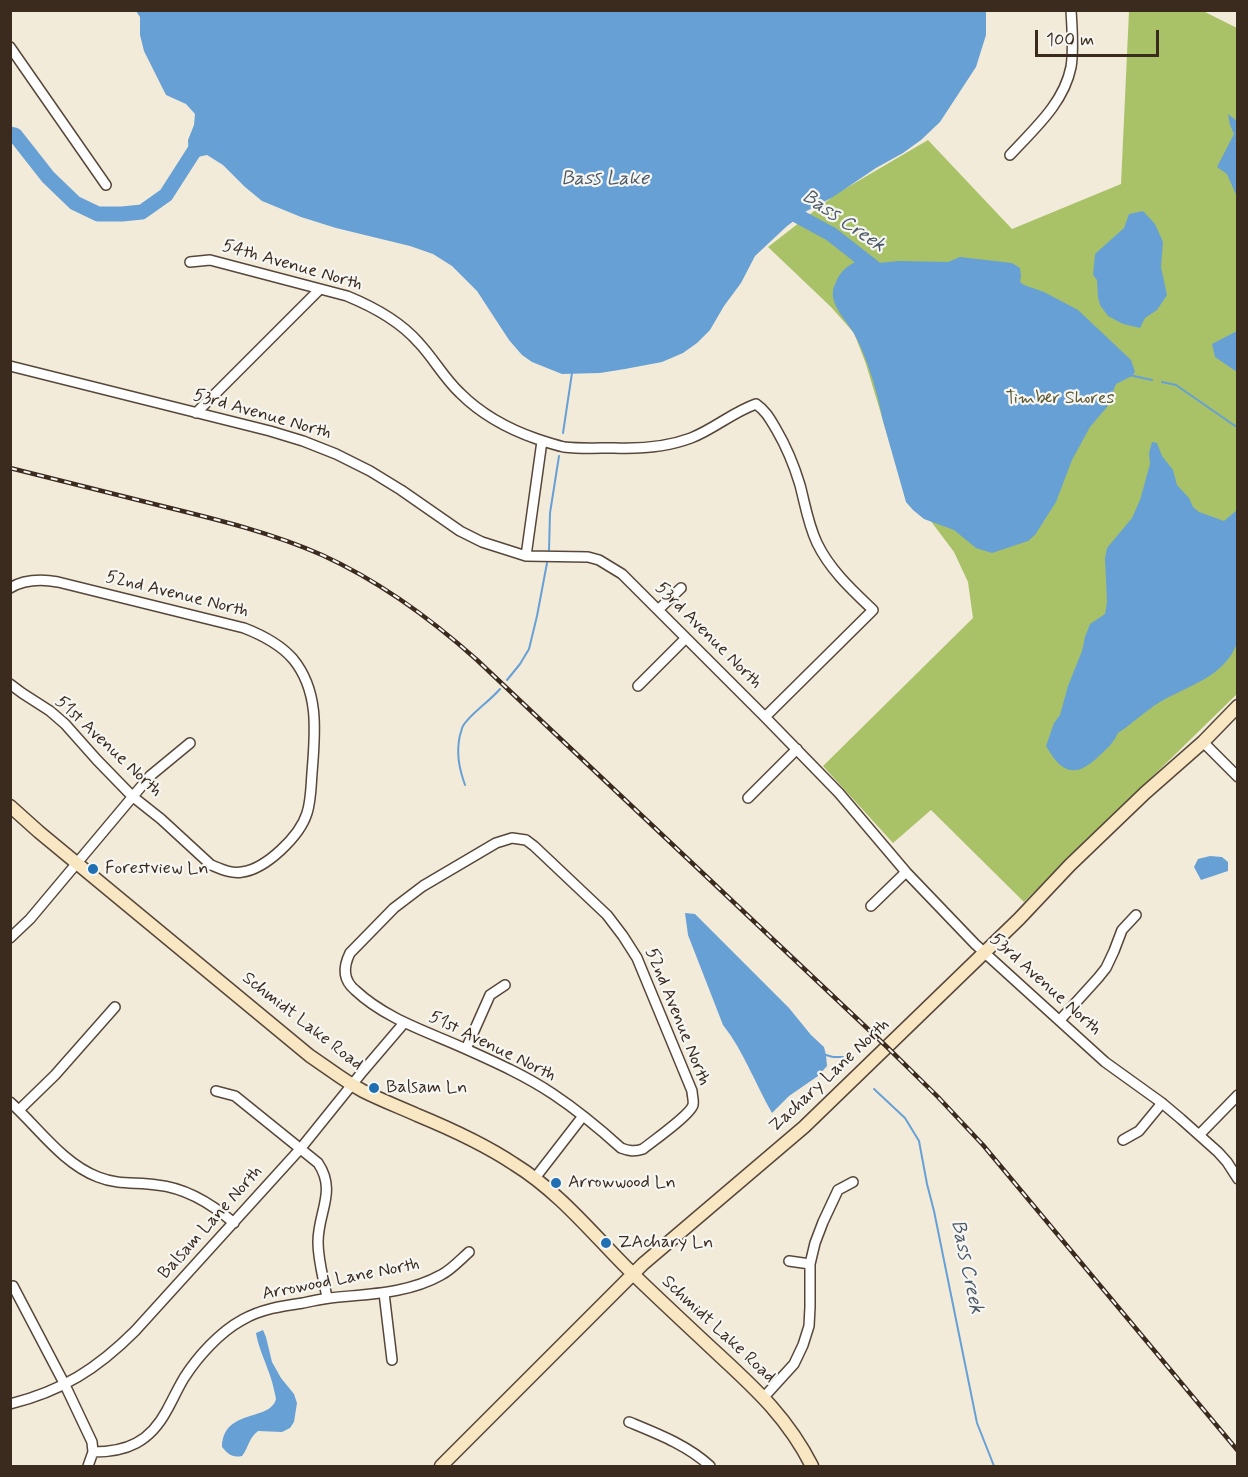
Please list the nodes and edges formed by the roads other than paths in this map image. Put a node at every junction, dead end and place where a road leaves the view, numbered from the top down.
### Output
1 (1071, 10) edge
2 (10, 47) edge
3 (1010, 155) dead end
4 (106, 185) dead end
5 (190, 262) dead end
6 (320, 288) junction
7 (10, 366) edge
8 (196, 413) junction
9 (542, 441) junction
10 (526, 556) junction
11 (10, 588) edge
12 (681, 588) dead end
13 (658, 610) junction
14 (686, 638) junction
15 (10, 684) edge
16 (638, 686) dead end
17 (1238, 706) edge
18 (765, 717) junction
19 (1203, 741) junction
20 (190, 742) dead end
21 (797, 750) junction
22 (1238, 777) edge
23 (132, 796) junction
24 (748, 798) dead end
25 (10, 806) edge
26 (77, 863) junction
27 (906, 872) junction
28 (240, 873) joint
29 (871, 906) dead end
30 (1136, 915) dead end
31 (10, 938) edge
32 (985, 952) junction
33 (505, 985) dead end
34 (355, 990) joint
35 (115, 1007) dead end
36 (1060, 1020) junction
37 (404, 1023) junction
38 (466, 1049) junction
39 (353, 1085) junction
40 (216, 1091) dead end
41 (1238, 1095) edge
42 (10, 1102) edge
43 (1162, 1103) junction
44 (19, 1110) junction
45 (583, 1116) junction
46 (1199, 1135) junction
47 (1123, 1140) dead end
48 (301, 1148) junction
49 (643, 1149) joint
50 (536, 1178) junction
51 (1238, 1179) edge
52 (853, 1182) dead end
53 (234, 1223) junction
54 (469, 1252) dead end
55 (789, 1261) dead end
56 (810, 1264) junction
57 (633, 1274) junction
58 (13, 1286) dead end
59 (384, 1293) junction
60 (327, 1298) junction
61 (392, 1360) dead end
62 (65, 1385) junction
63 (764, 1397) junction
64 (10, 1404) edge
65 (629, 1422) dead end
66 (93, 1452) junction
67 (88, 1467) edge
68 (441, 1467) edge
69 (710, 1467) edge
70 (812, 1467) edge

1 - 3 street
2 - 4 street
5 - 6 street, 54th Avenue North
6 - 8 street
6 - 9 street, 54th Avenue North
7 - 8 street, 53rd Avenue North
8 - 10 street, 53rd Avenue North
9 - 10 street
9 - 18 street, 54th Avenue North
10 - 13 street, 53rd Avenue North
11 - 28 street, 52nd Avenue North
12 - 13 street
13 - 14 street, 53rd Avenue North
14 - 16 street
14 - 18 street, 53rd Avenue North
15 - 23 street, 51st Avenue North
17 - 19 street, Zachary Lane North
18 - 21 street, 53rd Avenue North
19 - 22 street
19 - 32 street, Zachary Lane North
20 - 23 street
21 - 24 street
21 - 27 street, 53rd Avenue North
23 - 26 street
23 - 28 street, 51st Avenue North
25 - 26 street, Schmidt Lake Road
26 - 31 street
26 - 39 street, Schmidt Lake Road
27 - 29 street
27 - 32 street, 53rd Avenue North
30 - 36 street
32 - 36 street, 53rd Avenue North
32 - 57 street, Zachary Lane North
33 - 38 street
34 - 37 street, 51st Avenue North
34 - 49 street, 52nd Avenue North
35 - 44 street
36 - 43 street, 53rd Avenue North
37 - 38 street, 51st Avenue North
37 - 39 street, Balsam Lane North
38 - 45 street, 51st Avenue North
39 - 48 street, Balsam Lane North
39 - 50 street, Schmidt Lake Road
40 - 48 street
41 - 46 street
42 - 44 street
43 - 46 street, 53rd Avenue North
43 - 47 street
44 - 53 street
45 - 49 street, 51st Avenue North
45 - 50 street
46 - 51 street, 53rd Avenue North
48 - 53 street, Balsam Lane North
48 - 60 street
50 - 57 street, Schmidt Lake Road
52 - 56 street
53 - 62 street, Balsam Lane North
54 - 59 street, Arrowood Lane North
55 - 56 street
56 - 63 street
57 - 63 street, Schmidt Lake Road
57 - 68 street, Zachary Lane North
58 - 62 street
59 - 60 street, Arrowood Lane North
59 - 61 street
60 - 66 street, Arrowood Lane North
62 - 64 street, Balsam Lane North
62 - 66 street
63 - 70 street, Schmidt Lake Road
65 - 69 street
66 - 67 street

